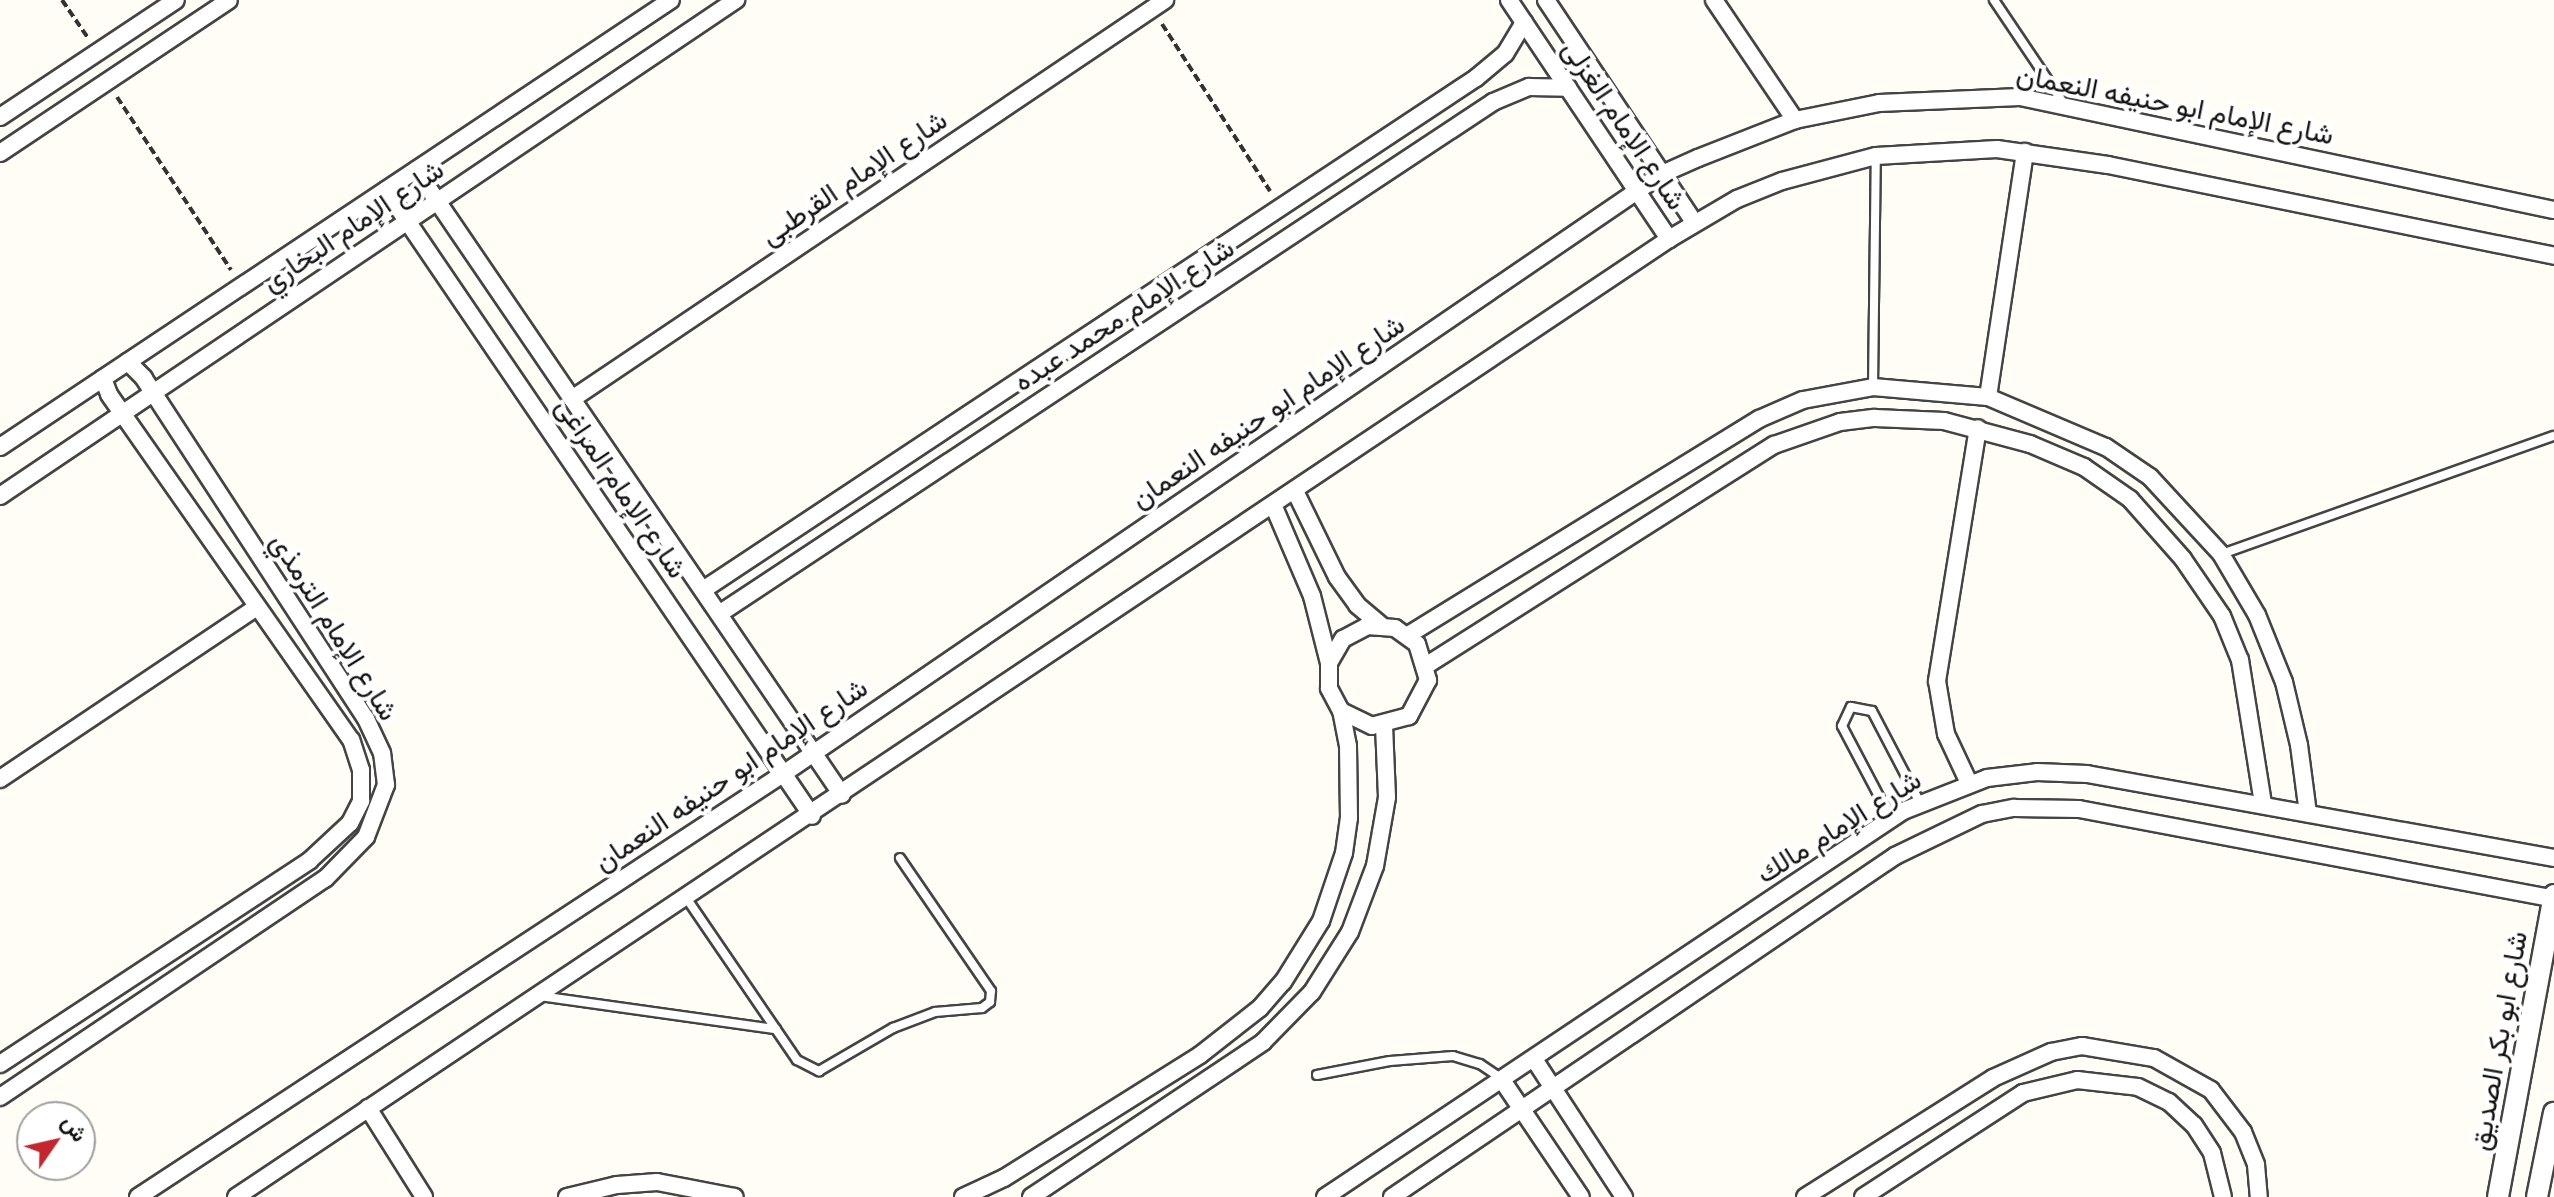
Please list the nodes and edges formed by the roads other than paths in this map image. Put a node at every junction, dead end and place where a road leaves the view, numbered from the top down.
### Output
1 (176, 0) edge
2 (229, 0) edge
3 (671, 0) edge
4 (736, 0) edge
5 (1509, 0) edge
6 (1546, 0) edge
7 (1714, 0) edge
8 (1994, 0) edge
9 (1158, 4) edge
10 (1524, 22) junction
11 (114, 41) junction
12 (130, 66) junction
13 (1568, 88) junction
14 (2064, 104) junction
15 (0, 117) edge
16 (1795, 120) junction
17 (2025, 152) junction
18 (0, 153) edge
19 (1876, 156) junction
20 (416, 170) junction
21 (1662, 174) junction
22 (386, 190) junction
23 (1638, 192) junction
24 (437, 200) junction
25 (2554, 210) edge
26 (407, 221) junction
27 (1695, 223) junction
28 (1669, 239) junction
29 (2554, 256) edge
30 (1059, 354) junction
31 (128, 362) junction
32 (103, 378) junction
33 (1076, 378) junction
34 (1873, 387) junction
35 (154, 393) junction
36 (1988, 397) junction
37 (572, 399) junction
38 (124, 414) junction
39 (1978, 428) junction
40 (2554, 436) edge
41 (0, 447) edge
42 (1296, 493) junction
43 (0, 496) edge
44 (1274, 507) junction
45 (2221, 554) junction
46 (269, 571) junction
47 (241, 584) junction
48 (703, 590) junction
49 (257, 607) junction
50 (297, 614) junction
51 (719, 614) junction
52 (1381, 625) junction
53 (272, 629) junction
54 (1408, 635) junction
55 (1329, 663) junction
56 (1427, 665) junction
57 (1341, 711) junction
58 (1384, 726) junction
59 (814, 753) junction
60 (783, 774) junction
61 (0, 779) edge
62 (1969, 783) junction
63 (842, 795) junction
64 (1920, 803) junction
65 (2263, 804) junction
66 (2308, 813) junction
67 (812, 816) junction
68 (1891, 819) junction
69 (900, 858) dead end
70 (2554, 858) edge
71 (2554, 898) edge
72 (687, 899) junction
73 (539, 996) junction
74 (776, 1029) junction
75 (1534, 1059) junction
76 (0, 1064) edge
77 (1317, 1075) dead end
78 (1502, 1080) junction
79 (1554, 1088) junction
80 (0, 1097) edge
81 (368, 1108) junction
82 (1523, 1109) junction
83 (2554, 1113) edge
84 (1921, 1123) junction
85 (1939, 1148) junction
86 (138, 1197) edge
87 (236, 1197) edge
88 (424, 1197) edge
89 (567, 1197) edge
90 (735, 1197) edge
91 (963, 1197) edge
92 (1031, 1197) edge
93 (1325, 1197) edge
94 (1392, 1197) edge
95 (1581, 1197) edge
96 (1624, 1197) edge
97 (1805, 1197) edge
98 (1863, 1197) edge
99 (2223, 1197) edge
100 (2259, 1197) edge
101 (2498, 1197) edge
102 (2537, 1197) edge

1 - 11 street
2 - 12 street
3 - 20 street, شارع الإمام البخاري
4 - 24 street, شارع الإمام البخاري
5 - 10 street, شارع الإمام الغزلى
6 - 21 street, شارع الإمام الغزلى
7 - 16 street
8 - 14 lane
9 - 37 street, شارع الإمام القرطبى
10 - 13 street, شارع الإمام الغزلى
10 - 30 street, شارع الإمام محمد عبده
11 - 12 street
11 - 15 street
12 - 18 street
13 - 23 street, شارع الإمام الغزلى
13 - 33 street, شارع الإمام محمد عبده
14 - 16 street, شارع الإمام ابو حنيفه النعمان
14 - 25 street, شارع الإمام ابو حنيفه النعمان
16 - 21 street, شارع الإمام ابو حنيفه النعمان
17 - 19 street
17 - 29 street
17 - 36 street
19 - 27 street
19 - 34 lane
20 - 22 street, شارع الإمام البخاري
20 - 24 street, شارع الإمام المراغى
21 - 23 street, شارع الإمام ابو حنيفه النعمان
21 - 27 street, شارع الإمام الغزلى
22 - 26 street, شارع الإمام المراغى
22 - 31 street, شارع الإمام البخاري
23 - 28 street, شارع الإمام الغزلى
23 - 59 street, شارع الإمام ابو حنيفه النعمان
24 - 26 street, شارع الإمام البخاري
24 - 37 street, شارع الإمام المراغى
26 - 35 street, شارع الإمام البخاري
26 - 60 street, شارع الإمام المراغى
27 - 28 street
28 - 42 street
30 - 33 street
30 - 48 street, شارع الإمام محمد عبده
31 - 32 street, شارع الإمام البخاري
31 - 35 street, شارع الإمام الترمذي
32 - 38 street, شارع الإمام الترمذي
32 - 41 street, شارع الإمام البخاري
33 - 51 street, شارع الإمام محمد عبده
34 - 36 street
34 - 54 street
35 - 38 street, شارع الإمام البخاري
35 - 46 street, شارع الإمام الترمذي
36 - 45 street
37 - 48 street, شارع الإمام المراغى
38 - 43 street, شارع الإمام البخاري
38 - 47 street, شارع الإمام الترمذي
39 - 56 street
39 - 62 street
39 - 65 street
40 - 45 lane
42 - 44 street
42 - 52 street
44 - 55 street
44 - 63 street
45 - 66 street
46 - 47 street
46 - 50 street, شارع الإمام الترمذي
47 - 49 street, شارع الإمام الترمذي
48 - 51 street, شارع الإمام المراغى
49 - 53 street, شارع الإمام الترمذي
49 - 61 street
50 - 53 street
50 - 80 street, شارع الإمام الترمذي
51 - 59 street, شارع الإمام المراغى
52 - 54 street
52 - 55 street
53 - 76 street, شارع الإمام الترمذي
54 - 56 street
55 - 57 street
56 - 58 street
57 - 58 street
57 - 91 street
58 - 92 street
59 - 60 street, شارع الإمام ابو حنيفه النعمان
59 - 63 street, شارع الإمام المراغى
60 - 67 street, شارع الإمام المراغى
60 - 86 street, شارع الإمام ابو حنيفه النعمان
62 - 64 street, شارع الإمام مالك
62 - 65 street, شارع الإمام مالك
63 - 67 street
64 - 68 street, شارع الإمام مالك
64 - 68 lane
65 - 66 street, شارع الإمام مالك
66 - 70 street, شارع الإمام مالك
67 - 72 street
68 - 75 street, شارع الإمام مالك
69 - 74 lane
71 - 79 street, شارع الإمام مالك
71 - 101 street, شارع ابو بكر الصديق
72 - 73 street
72 - 74 lane
73 - 74 lane
73 - 81 street
75 - 78 street, شارع الإمام مالك
75 - 79 street
77 - 78 lane
78 - 82 street
78 - 93 street, شارع الإمام مالك
79 - 82 street, شارع الإمام مالك
79 - 96 street
81 - 87 street
81 - 88 street
82 - 94 street, شارع الإمام مالك
82 - 95 street
83 - 102 street
84 - 85 street
84 - 97 street
84 - 100 street
85 - 98 street
85 - 99 street
89 - 90 street

